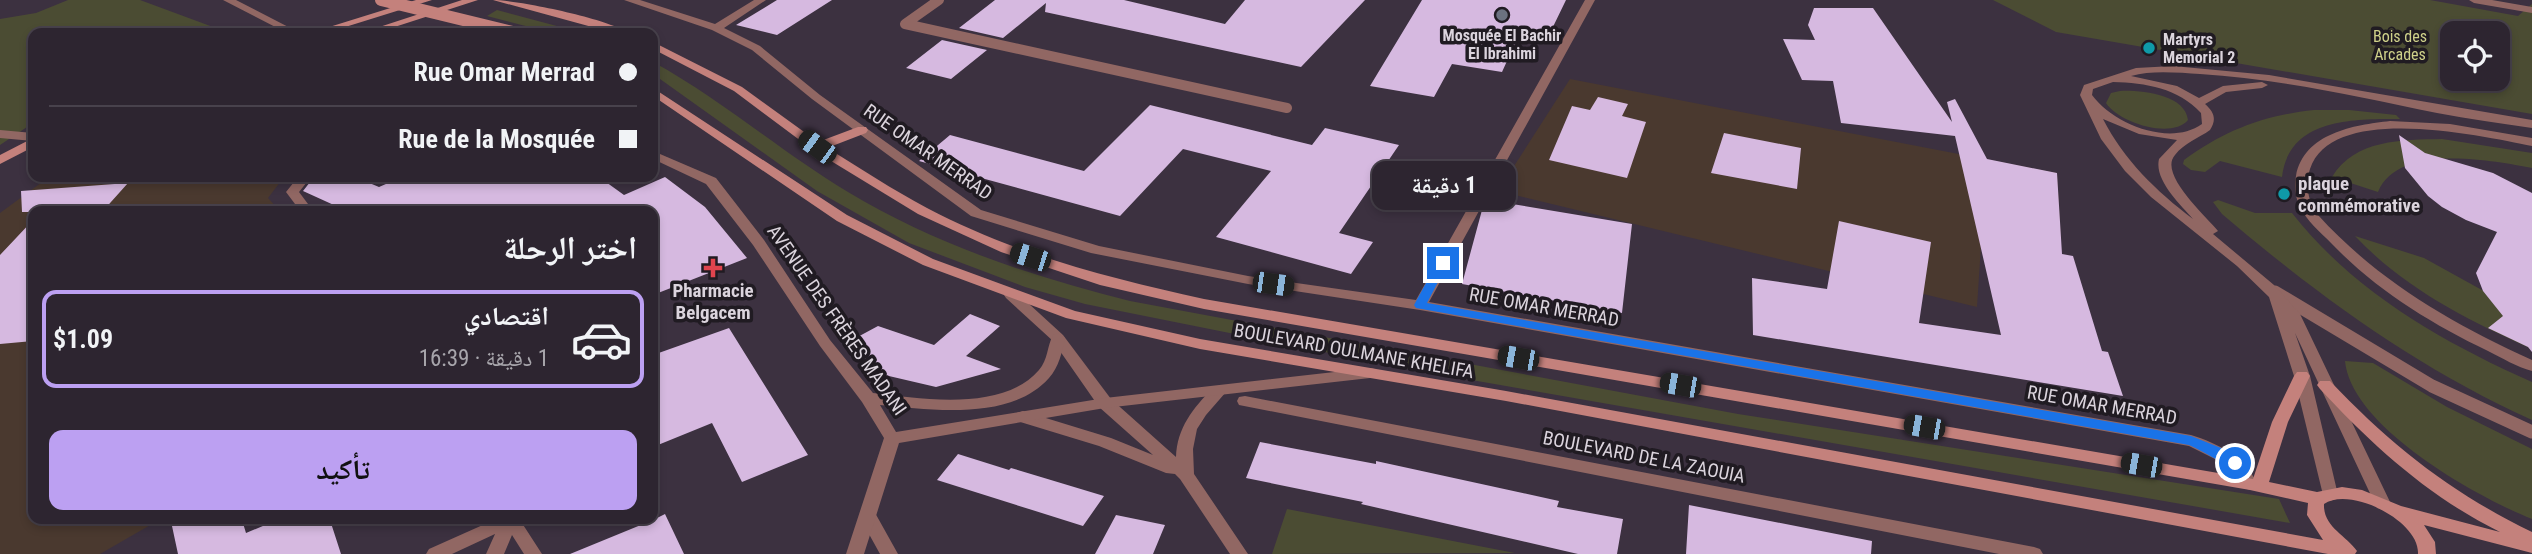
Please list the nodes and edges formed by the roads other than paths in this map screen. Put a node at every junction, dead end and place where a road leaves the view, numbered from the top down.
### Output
1 (228, 0) edge
2 (381, 0) edge
3 (427, 0) edge
4 (473, 0) edge
5 (498, 0) edge
6 (629, 0) edge
7 (761, 0) edge
8 (939, 0) edge
9 (1590, 0) edge
10 (2474, 0) edge
11 (2532, 10) edge
12 (285, 28) edge
13 (332, 28) edge
14 (382, 28) edge
15 (497, 28) edge
16 (607, 28) edge
17 (716, 28) junction
18 (658, 48) edge
19 (2112, 79) junction
20 (658, 94) edge
21 (2198, 103) junction
22 (2090, 104) junction
23 (1287, 108) dead end
24 (2437, 108) junction
25 (2532, 124) edge
26 (862, 130) junction
27 (0, 134) edge
28 (2194, 134) junction
29 (28, 139) edge
30 (2532, 142) edge
31 (28, 143) edge
32 (817, 147) junction
33 (658, 157) edge
34 (0, 160) edge
35 (300, 182) edge
36 (303, 206) edge
37 (2227, 250) junction
38 (2275, 292) junction
39 (1011, 295) junction
40 (1420, 305) junction
41 (1058, 338) junction
42 (2532, 366) edge
43 (1370, 373) junction
44 (2302, 376) junction
45 (2325, 385) junction
46 (1218, 392) junction
47 (868, 398) junction
48 (1245, 401) dead end
49 (1105, 403) junction
50 (1023, 417) junction
51 (2532, 432) edge
52 (892, 438) junction
53 (1186, 475) junction
54 (2254, 485) junction
55 (2325, 497) junction
56 (2389, 507) junction
57 (868, 516) junction
58 (501, 524) edge
59 (508, 524) edge
60 (513, 524) edge
61 (2532, 540) edge
62 (2532, 547) edge
63 (2351, 552) edge
64 (435, 554) edge
65 (495, 554) edge
66 (533, 554) edge
67 (855, 554) edge
68 (889, 554) edge
69 (1239, 554) edge
70 (2035, 554) edge
71 (2427, 554) edge

1 - 12 street
2 - 15 main road, bridge
3 - 13 main road
4 - 14 main road
5 - 16 main road
6 - 17 street, RUE OMAR MERRAD
7 - 17 street
8 - 23 lane
9 - 40 street
10 - 11 street
17 - 26 street, RUE OMAR MERRAD
18 - 32 main road
19 - 21 street
19 - 22 street
19 - 24 street
20 - 39 main road, BOULEVARD OULMANE KHELIFA
21 - 24 street
21 - 28 street
22 - 28 street
22 - 37 street
24 - 25 street
26 - 32 main road
26 - 40 street, RUE OMAR MERRAD
27 - 29 street
28 - 37 street
30 - 42 street
31 - 34 main road
32 - 54 main road
33 - 47 street, AVENUE DES FRÈRES MADANI
35 - 36 street
37 - 38 street
38 - 44 street
38 - 45 street
38 - 51 lane
39 - 41 street
39 - 43 main road, BOULEVARD OULMANE KHELIFA
40 - 54 street, RUE OMAR MERRAD
41 - 47 street
41 - 49 street
43 - 46 street
43 - 63 main road, BOULEVARD OULMANE KHELIFA
44 - 54 main road
44 - 55 street
45 - 56 street
45 - 61 main road
46 - 49 street
46 - 53 street
47 - 52 street, AVENUE DES FRÈRES MADANI
48 - 70 street, BOULEVARD DE LA ZAOUIA
49 - 50 street
49 - 53 street
50 - 52 street
50 - 53 street
52 - 57 street, AVENUE DES FRÈRES MADANI
53 - 69 street
54 - 55 main road
55 - 56 main road
55 - 63 main road
56 - 62 main road
56 - 71 main road
57 - 67 street, AVENUE DES FRÈRES MADANI
57 - 68 street
58 - 64 street
59 - 65 street
60 - 66 street

